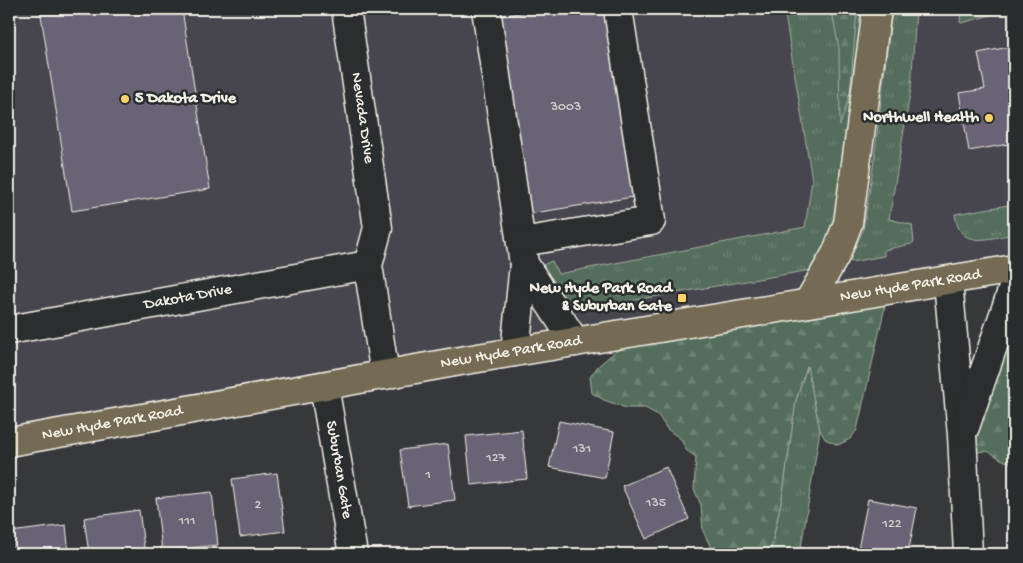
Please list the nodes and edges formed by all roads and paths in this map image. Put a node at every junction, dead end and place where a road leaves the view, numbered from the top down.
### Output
1 (349, 9) edge
2 (486, 9) edge
3 (618, 9) edge
4 (878, 9) edge
5 (523, 253) junction
6 (368, 265) junction
7 (1014, 269) edge
8 (948, 281) junction
9 (1014, 285) edge
10 (808, 303) junction
11 (9, 330) edge
12 (574, 342) junction
13 (514, 352) junction
14 (385, 375) junction
15 (324, 386) junction
16 (962, 435) junction
17 (9, 442) edge
18 (353, 554) edge
19 (968, 554) edge

1 - 6 street, Nevada Drive
2 - 5 street
3 - 5 street
4 - 10 main road
5 - 12 street
5 - 13 street
6 - 11 street, Dakota Drive
6 - 14 street
7 - 8 main road, New Hyde Park Road
8 - 10 main road, New Hyde Park Road
8 - 16 street
9 - 16 street
10 - 12 main road, New Hyde Park Road
12 - 13 main road, New Hyde Park Road
13 - 14 main road, New Hyde Park Road
14 - 15 main road, New Hyde Park Road
15 - 17 main road, New Hyde Park Road
15 - 18 street, Suburban Gate
16 - 19 street

